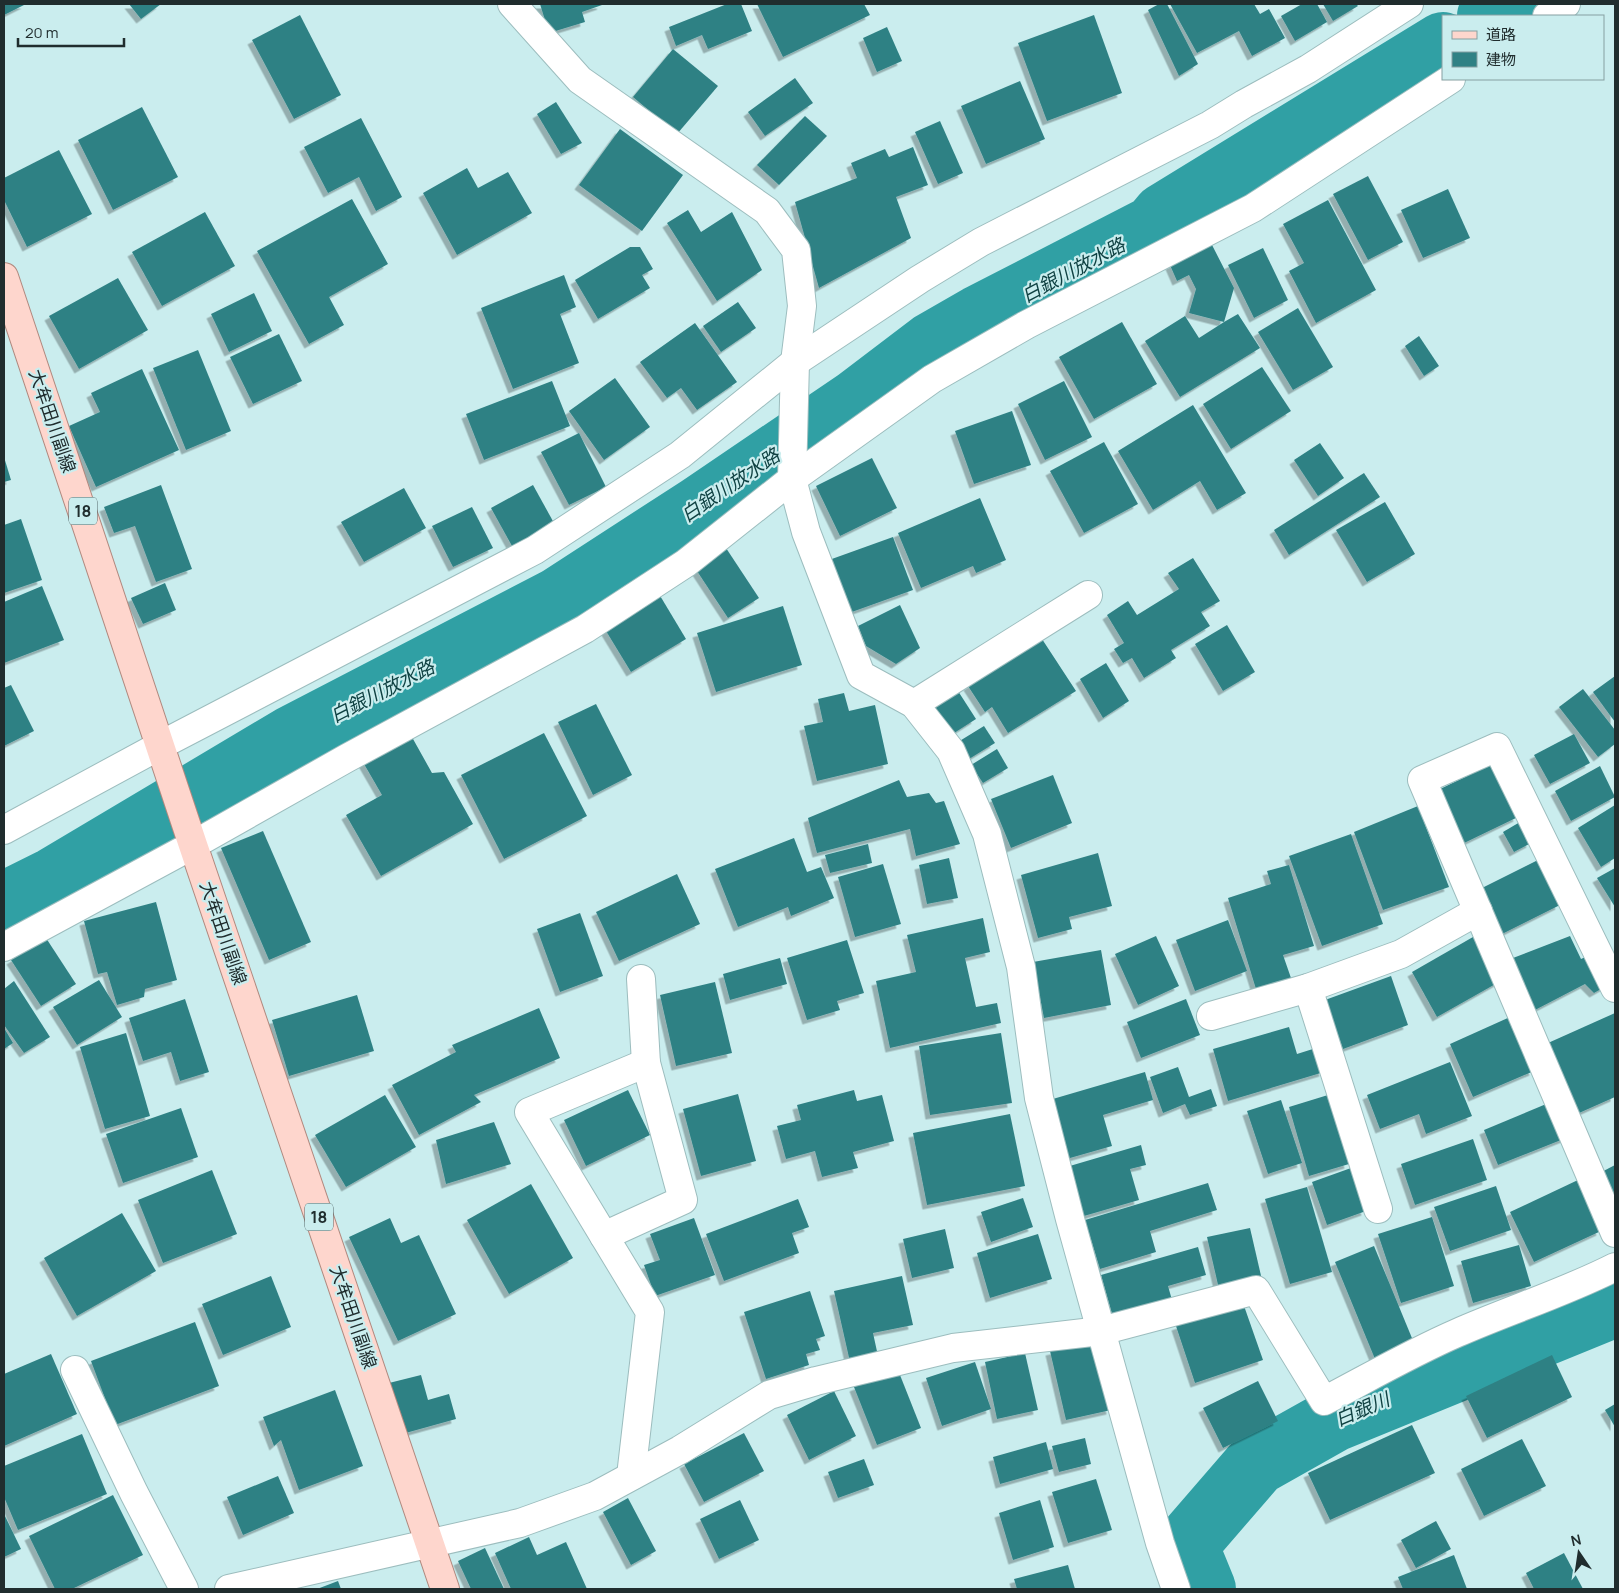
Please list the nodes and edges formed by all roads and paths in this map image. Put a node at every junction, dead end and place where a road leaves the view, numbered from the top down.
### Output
1 (512, 4) edge
2 (1409, 4) edge
3 (1566, 4) edge
4 (1549, 15) edge
5 (1449, 80) edge
6 (4, 276) edge
7 (796, 362) junction
8 (792, 478) junction
9 (1088, 594) dead end
10 (914, 704) junction
11 (164, 753) junction
12 (4, 830) edge
13 (192, 842) junction
14 (1478, 911) junction
15 (4, 947) edge
16 (641, 979) dead end
17 (1308, 988) junction
18 (1615, 988) edge
19 (1211, 1016) dead end
20 (646, 1064) junction
21 (1378, 1209) dead end
22 (1615, 1233) edge
23 (604, 1236) junction
24 (1615, 1267) edge
25 (1101, 1331) junction
26 (76, 1370) dead end
27 (631, 1476) junction
28 (430, 1543) junction
29 (184, 1589) edge
30 (229, 1589) edge
31 (445, 1589) edge
32 (1176, 1589) edge

1 - 7 street
2 - 7 street
3 - 4 street
5 - 8 street
6 - 11 main road, 大牟田川副線 / 18
7 - 8 street
7 - 11 street
8 - 10 street
8 - 13 street
9 - 10 street
10 - 25 street
11 - 12 street
11 - 13 main road, 大牟田川副線 / 18
13 - 15 street
13 - 28 main road, 大牟田川副線 / 18
14 - 17 street
14 - 18 street
14 - 22 street
16 - 20 street
17 - 19 street
17 - 21 street
20 - 23 street
20 - 23 street
23 - 27 street
24 - 25 street
25 - 27 street
25 - 32 street
26 - 29 street
27 - 28 street
28 - 30 street
28 - 31 main road, 大牟田川副線 / 18

